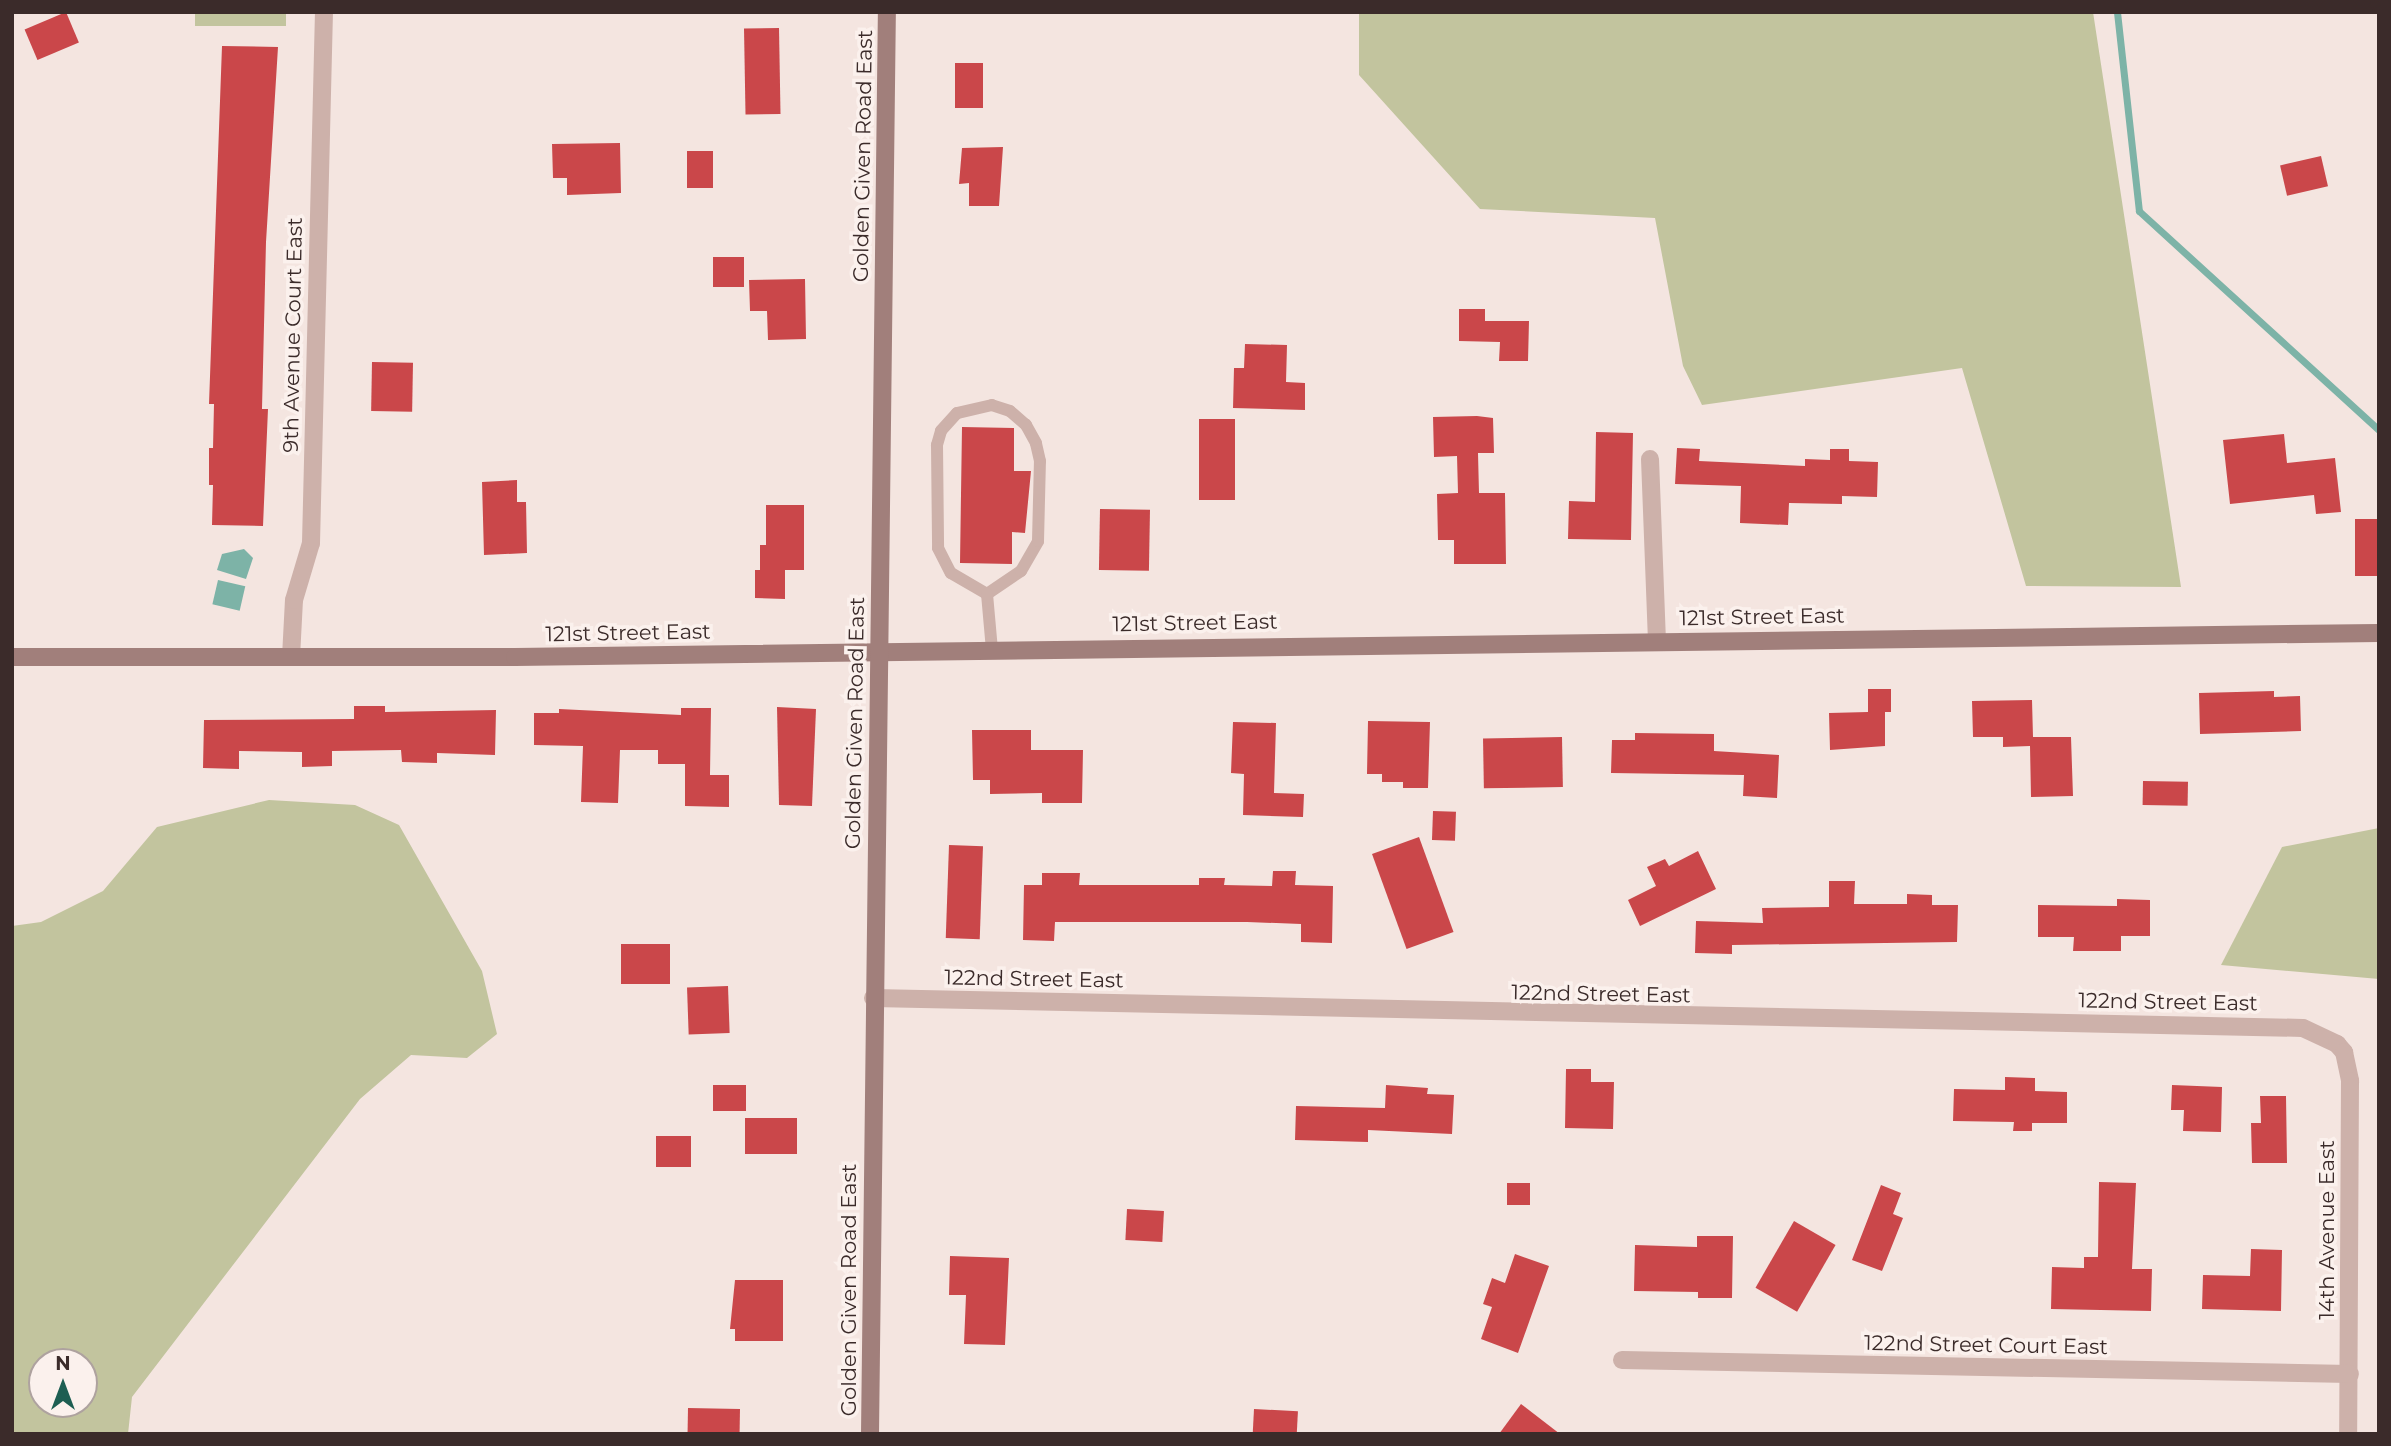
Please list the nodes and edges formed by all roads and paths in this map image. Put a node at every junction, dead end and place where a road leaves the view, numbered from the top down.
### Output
1 (324, 12) edge
2 (887, 12) edge
3 (1650, 459) dead end
4 (987, 594) junction
5 (2379, 633) edge
6 (1657, 641) junction
7 (992, 650) junction
8 (879, 652) junction
9 (12, 657) edge
10 (291, 657) junction
11 (873, 998) junction
12 (2326, 1037) joint
13 (1622, 1360) dead end
14 (2350, 1374) junction
15 (870, 1434) edge
16 (2348, 1434) edge

1 - 10 street, 9th Avenue Court East
2 - 8 street, Golden Given Road East
3 - 6 street
4 - 4 lane
4 - 7 lane
5 - 6 street, 121st Street East
6 - 7 street, 121st Street East
7 - 8 street, 121st Street East
8 - 10 street, 121st Street East
8 - 11 street, Golden Given Road East
9 - 10 street, 121st Street East
11 - 12 street, 122nd Street East
11 - 15 street, Golden Given Road East
12 - 14 street, 14th Avenue East
13 - 14 street, 122nd Street Court East
14 - 16 street, 14th Avenue East

